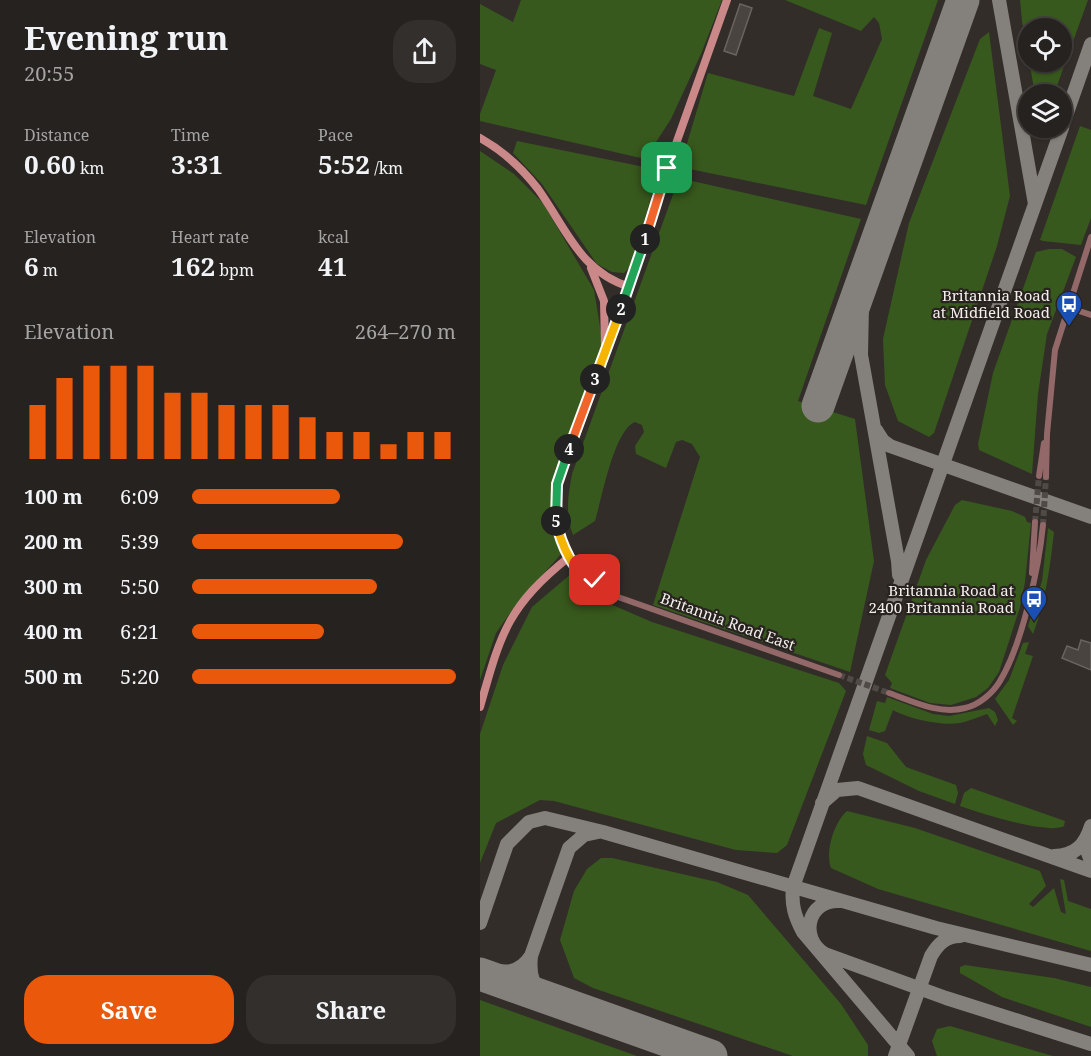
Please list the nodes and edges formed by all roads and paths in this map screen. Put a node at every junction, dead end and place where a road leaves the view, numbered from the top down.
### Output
1 (727, 0) edge
2 (480, 138) edge
3 (1091, 237) edge
4 (590, 265) junction
5 (630, 286) junction
6 (1067, 307) junction
7 (1091, 315) edge
8 (605, 353) junction
9 (1043, 476) tunnel mouth
10 (1035, 522) tunnel mouth
11 (1042, 525) tunnel mouth
12 (569, 557) junction
13 (1032, 581) junction
14 (839, 675) tunnel mouth
15 (889, 693) tunnel mouth
16 (480, 707) edge

1 - 5 street, Britannia Road East
2 - 4 street
3 - 6 street
4 - 5 street
4 - 8 street
5 - 8 street, Britannia Road East
6 - 7 street
6 - 9 street
8 - 12 street, Britannia Road East
10 - 13 street
11 - 13 street
12 - 14 street, Britannia Road East
12 - 16 street
13 - 15 street

